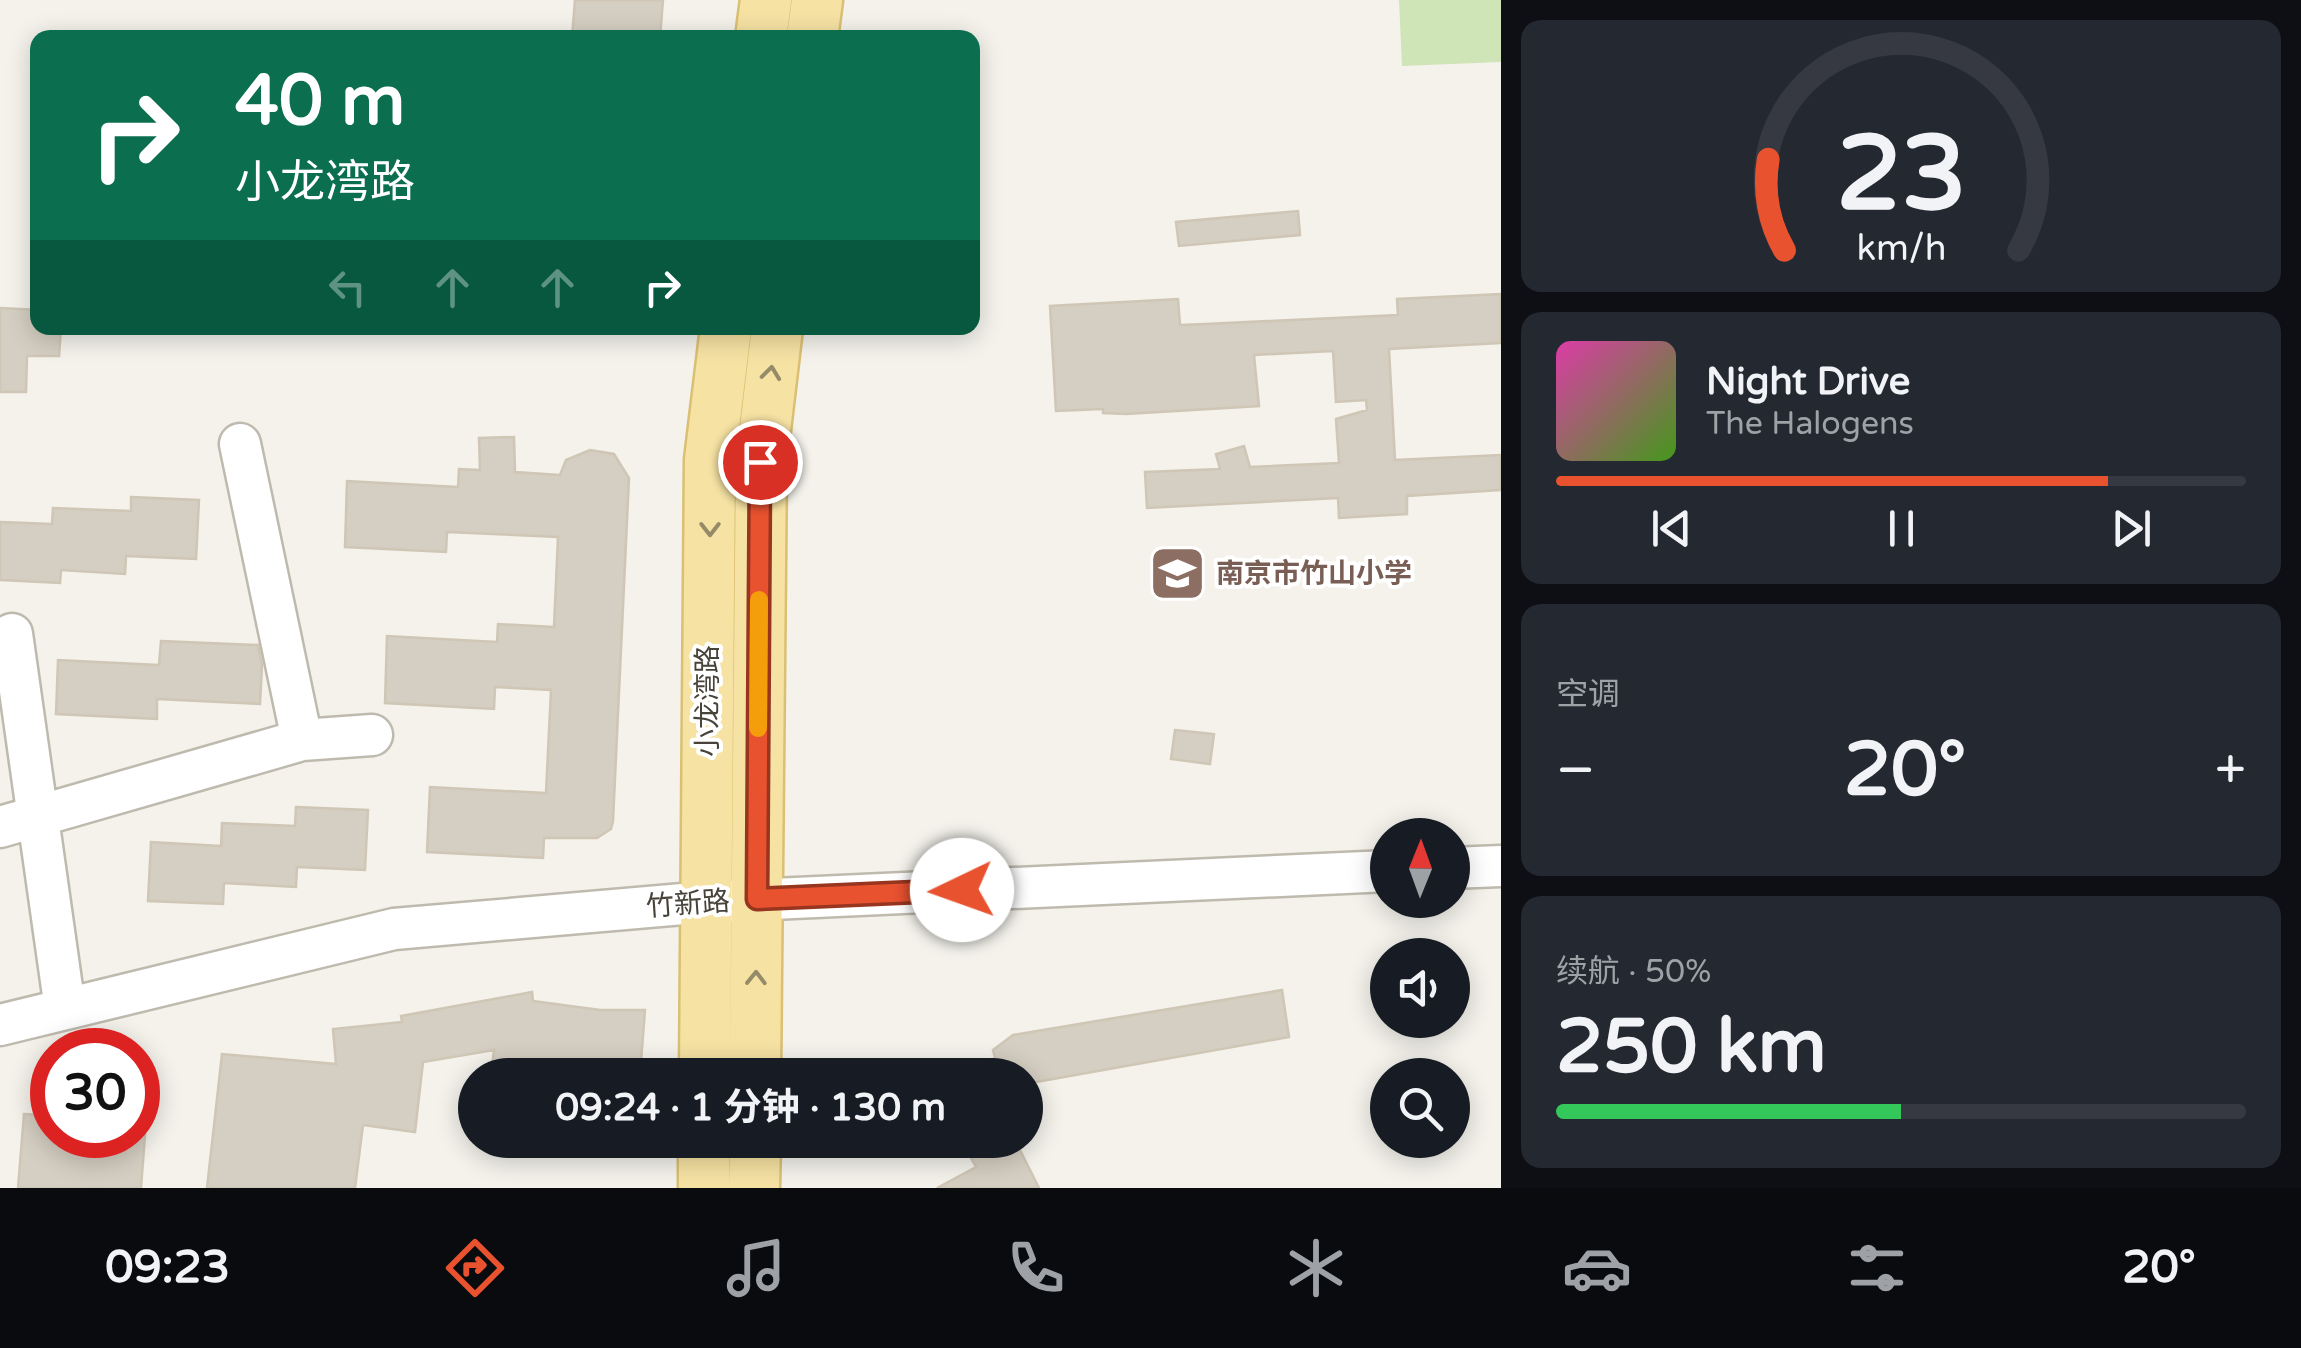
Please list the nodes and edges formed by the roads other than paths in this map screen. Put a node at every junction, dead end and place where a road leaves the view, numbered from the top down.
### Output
1 (766, 0) edge
2 (817, 0) edge
3 (762, 30) edge
4 (813, 30) edge
5 (725, 335) edge
6 (776, 335) edge
7 (240, 444) dead end
8 (12, 634) dead end
9 (372, 735) dead end
10 (302, 740) junction
11 (19, 822) edge
12 (1501, 866) edge
13 (1470, 867) edge
14 (1370, 872) edge
15 (757, 899) junction
16 (706, 902) junction
17 (66, 1009) junction
18 (0, 1025) edge
19 (705, 1058) edge
20 (755, 1058) edge
21 (704, 1158) edge
22 (754, 1158) edge
23 (704, 1188) edge
24 (754, 1188) edge

1 - 3 main road
2 - 4 main road
5 -> 16 main road, 小龙湾路
15 -> 6 main road, 小龙湾路
7 - 10 street
8 - 11 street
9 - 10 street
10 - 11 street
11 - 17 street
12 - 13 street
14 - 15 street, 竹新路
15 - 16 street, 竹新路
20 -> 15 main road, 小龙湾路
16 - 17 street, 竹新路
16 - 19 main road, 小龙湾路
17 - 18 street, 竹新路
21 - 23 main road
22 - 24 main road

